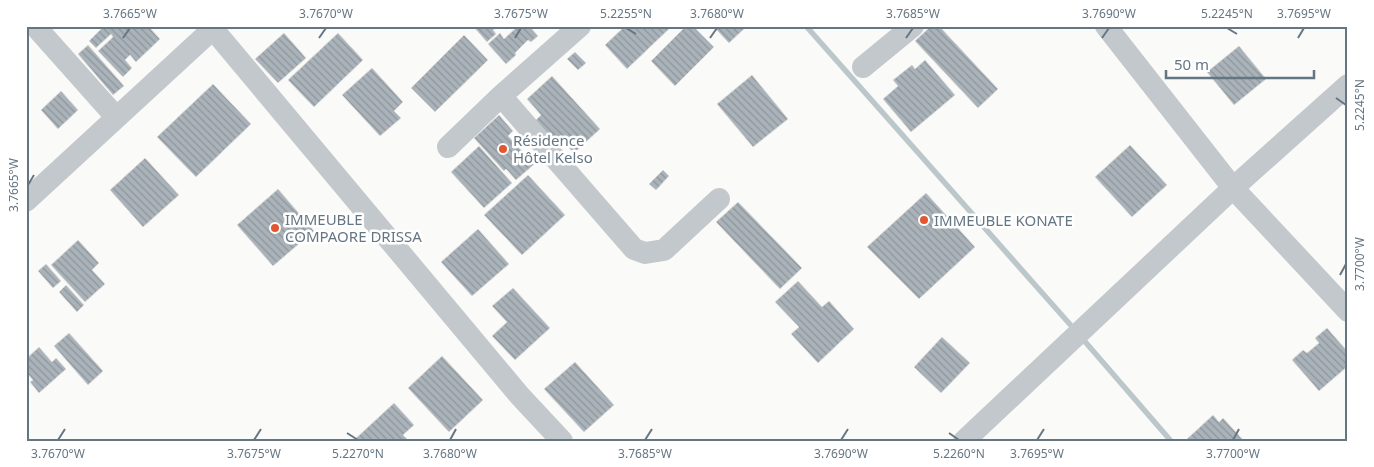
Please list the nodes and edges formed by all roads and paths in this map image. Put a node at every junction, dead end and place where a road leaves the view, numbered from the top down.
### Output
1 (34, 26) edge
2 (580, 26) edge
3 (913, 26) edge
4 (1106, 26) edge
5 (215, 28) edge
6 (863, 67) dead end
7 (1348, 85) edge
8 (500, 96) junction
9 (116, 117) junction
10 (448, 148) dead end
11 (1234, 188) junction
12 (719, 199) dead end
13 (26, 201) edge
14 (1348, 311) edge
15 (562, 441) edge
16 (964, 441) edge

1 - 9 street
2 - 8 street
3 - 6 street
4 - 11 street
5 - 9 street
5 - 15 street
7 - 11 street
8 - 10 street
8 - 12 street
9 - 13 street
11 - 14 street
11 - 16 street

